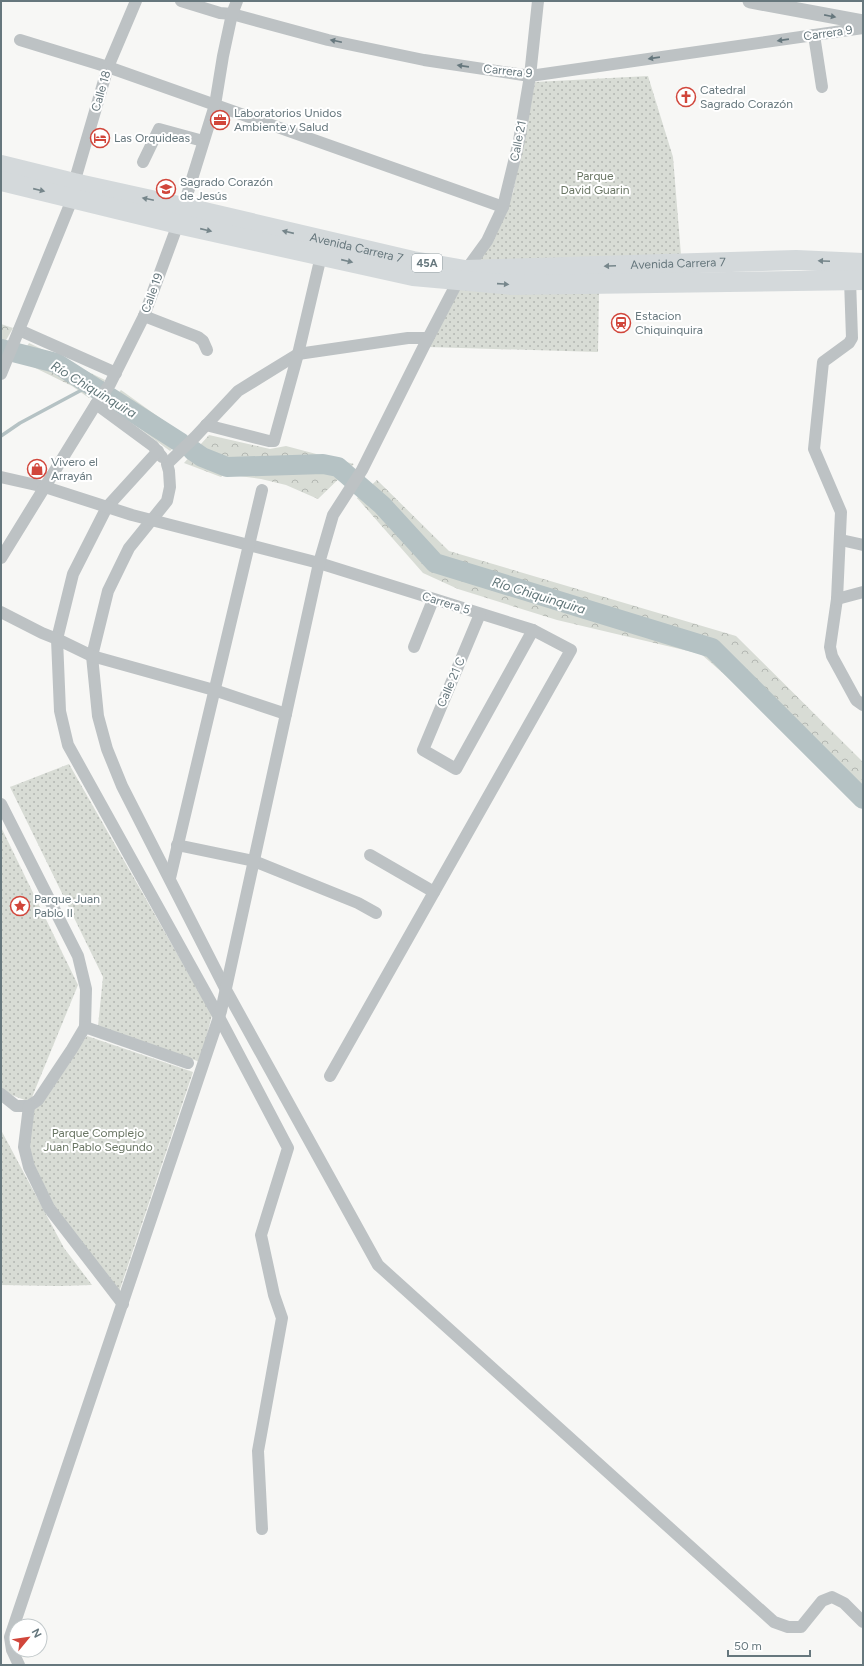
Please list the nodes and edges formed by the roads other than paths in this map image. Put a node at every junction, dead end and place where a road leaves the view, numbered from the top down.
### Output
1 (136, 1) edge
2 (181, 1) edge
3 (237, 1) edge
4 (538, 1) edge
5 (750, 1) edge
6 (232, 14) junction
7 (863, 22) edge
8 (863, 28) edge
9 (814, 35) junction
10 (20, 40) dead end
11 (108, 67) junction
12 (530, 76) junction
13 (822, 88) dead end
14 (215, 105) junction
15 (203, 141) junction
16 (143, 162) dead end
17 (1, 165) edge
18 (1, 181) edge
19 (74, 190) junction
20 (503, 207) junction
21 (180, 215) junction
22 (321, 256) junction
23 (863, 263) edge
24 (462, 276) junction
25 (856, 280) edge
26 (144, 316) junction
27 (17, 335) junction
28 (428, 338) junction
29 (207, 350) dead end
30 (298, 354) junction
31 (116, 373) junction
32 (1, 374) edge
33 (98, 401) junction
34 (206, 425) junction
35 (158, 451) junction
36 (167, 464) junction
37 (1, 477) edge
38 (46, 487) junction
39 (262, 490) dead end
40 (107, 507) junction
41 (150, 520) junction
42 (841, 540) junction
43 (248, 545) junction
44 (863, 545) edge
45 (1, 558) edge
46 (319, 563) junction
47 (863, 592) edge
48 (837, 599) junction
49 (433, 600) junction
50 (1, 612) edge
51 (480, 614) junction
52 (532, 630) junction
53 (57, 638) junction
54 (414, 647) dead end
55 (92, 656) junction
56 (214, 690) junction
57 (863, 705) edge
58 (286, 714) junction
59 (1, 804) edge
60 (177, 845) junction
61 (370, 856) dead end
62 (254, 861) junction
63 (170, 878) junction
64 (434, 892) junction
65 (376, 913) dead end
66 (226, 990) junction
67 (219, 1017) junction
68 (84, 1027) junction
69 (188, 1063) dead end
70 (330, 1076) dead end
71 (1, 1094) edge
72 (29, 1106) junction
73 (123, 1304) junction
74 (262, 1529) dead end
75 (863, 1622) edge
76 (19, 1665) edge

1 - 11 street, Calle 18
2 - 6 street, Carrera 9
3 - 6 street, Calle 19
4 - 12 street, Calle 21
5 -> 7 street
12 -> 6 street, Carrera 9
6 - 14 street, Calle 19
8 - 9 street, Carrera 9
9 -> 12 street, Carrera 9
9 - 13 street
10 - 11 street
11 - 14 street
11 - 19 street, Calle 18
12 - 20 street, Calle 21
14 - 15 street, Calle 19
14 - 20 street
15 - 16 street
15 - 21 street, Calle 19
17 - 19 main road, Avenida Carrera 7 / 45A
18 -> 19 main road, Avenida Carrera 7 / 45A
19 - 21 main road, Avenida Carrera 7 / 45A
19 - 27 street, Calle 18
20 - 24 street, Calle 21
21 -> 22 main road, Avenida Carrera 7 / 45A
24 -> 21 main road, Avenida Carrera 7 / 45A
21 - 26 street, Calle 19
22 -> 24 main road, Avenida Carrera 7 / 45A
22 - 30 street
23 -> 24 main road, Avenida Carrera 7 / 45A
24 -> 25 main road, Avenida Carrera 7 / 45A
24 - 28 street, Calle 21
25 - 42 street
26 - 29 street
26 - 31 street, Calle 19
27 - 31 street
27 - 32 street, Calle 18
28 - 30 street
28 - 46 street, Calle 21
30 - 34 street
30 - 34 street
31 - 33 street, Calle 19
33 - 35 street
33 - 38 street, Calle 19
34 - 36 street
35 - 36 street
35 - 40 street
36 - 41 street
37 - 38 street, Carrera 5
38 - 40 street, Carrera 5
38 - 45 street, Calle 19
39 - 43 street
40 - 41 street, Carrera 5
40 - 53 street
41 - 43 street, Carrera 5
41 - 55 street
42 - 44 street
42 - 48 street
43 - 46 street, Carrera 5
43 - 56 street
46 - 49 street, Carrera 5
46 - 58 street, Calle 21
47 - 48 street
48 - 57 street
49 - 51 street, Carrera 5
49 - 54 street
50 - 53 street
51 - 52 street, Carrera 5
51 - 52 street, Calle 21 C
52 - 64 street, Carrera 5
53 - 55 street
53 - 67 street
55 - 56 street
55 - 63 street
56 - 58 street
56 - 60 street
58 - 62 street, Calle 21
59 - 68 street
60 - 62 street
60 - 63 street
61 - 64 street
62 - 65 street
62 - 66 street, Calle 21
63 - 66 street
64 - 70 street
66 - 67 street, Calle 21
66 - 75 street
67 - 73 street, Calle 21
67 - 74 street
68 - 69 street
68 - 72 street
71 - 72 street
72 - 73 street
73 - 76 street, Calle 21

